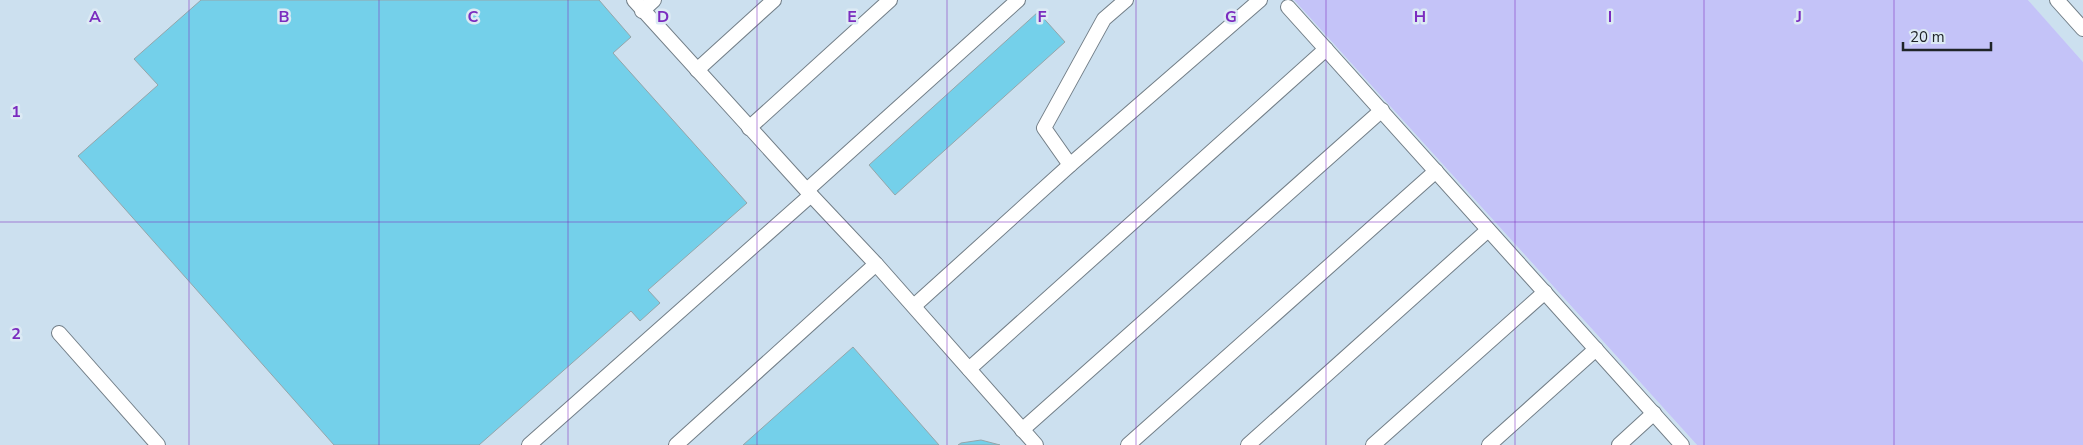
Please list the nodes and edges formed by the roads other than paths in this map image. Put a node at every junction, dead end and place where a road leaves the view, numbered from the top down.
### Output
1 (654, 0) edge
2 (774, 0) edge
3 (890, 0) edge
4 (1018, 0) edge
5 (1126, 0) edge
6 (1260, 0) edge
7 (2057, 0) edge
8 (638, 6) edge
9 (1288, 7) dead end
10 (2081, 22) edge
11 (1326, 49) junction
12 (697, 70) junction
13 (1382, 110) junction
14 (749, 128) junction
15 (1070, 165) junction
16 (1436, 171) junction
17 (809, 193) junction
18 (1488, 230) junction
19 (876, 264) junction
20 (1545, 292) junction
21 (914, 306) junction
22 (59, 333) dead end
23 (1596, 349) junction
24 (969, 370) junction
25 (1654, 414) junction
26 (1022, 430) junction
27 (158, 445) edge
28 (529, 445) edge
29 (676, 445) edge
30 (1036, 445) edge
31 (1128, 445) edge
32 (1248, 445) edge
33 (1372, 445) edge
34 (1489, 445) edge
35 (1619, 445) edge
36 (1682, 445) edge

1 - 8 lane
2 - 12 lane
3 - 14 lane
4 - 17 lane
5 - 15 lane
6 - 15 lane
7 - 10 lane
8 - 12 lane
9 - 11 lane
11 - 13 lane
11 - 24 lane
12 - 14 lane
13 - 16 lane
13 - 26 lane
14 - 17 lane
15 - 21 lane
16 - 18 lane
16 - 31 lane
17 - 19 lane
17 - 28 lane
18 - 20 lane
18 - 32 lane
19 - 21 lane
19 - 29 lane
20 - 23 lane
20 - 33 lane
21 - 24 lane
22 - 27 lane
23 - 25 lane
23 - 34 lane
24 - 26 lane
25 - 35 lane
25 - 36 lane
26 - 30 lane

